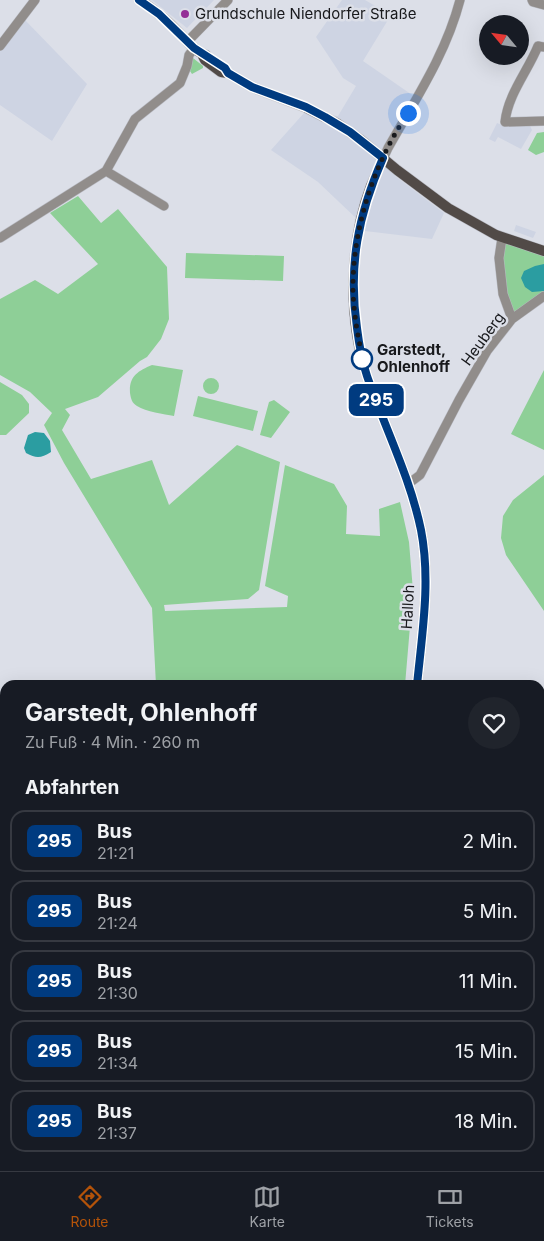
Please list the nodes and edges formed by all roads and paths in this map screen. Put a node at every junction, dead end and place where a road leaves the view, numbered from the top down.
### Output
1 (35, 0) edge
2 (139, 0) edge
3 (228, 0) edge
4 (460, 0) edge
5 (532, 0) edge
6 (544, 5) edge
7 (0, 46) edge
8 (544, 47) edge
9 (194, 48) junction
10 (544, 54) edge
11 (532, 61) junction
12 (544, 121) edge
13 (383, 158) junction
14 (106, 171) junction
15 (164, 206) dead end
16 (0, 238) edge
17 (502, 238) junction
18 (544, 252) edge
19 (544, 296) edge
20 (512, 319) junction
21 (408, 482) junction
22 (417, 680) edge

1 - 7 street
2 - 9 main road
3 - 9 street
4 - 13 street
5 - 6 street
8 - 11 street
9 - 13 main road
9 - 14 street
10 - 11 street
11 - 12 street
13 - 17 main road
13 - 21 main road, Halloh
14 - 15 street
14 - 16 street
17 - 18 main road
17 - 20 street
19 - 20 street, Heuberg
20 - 21 street, Heuberg
21 - 22 main road, Halloh

